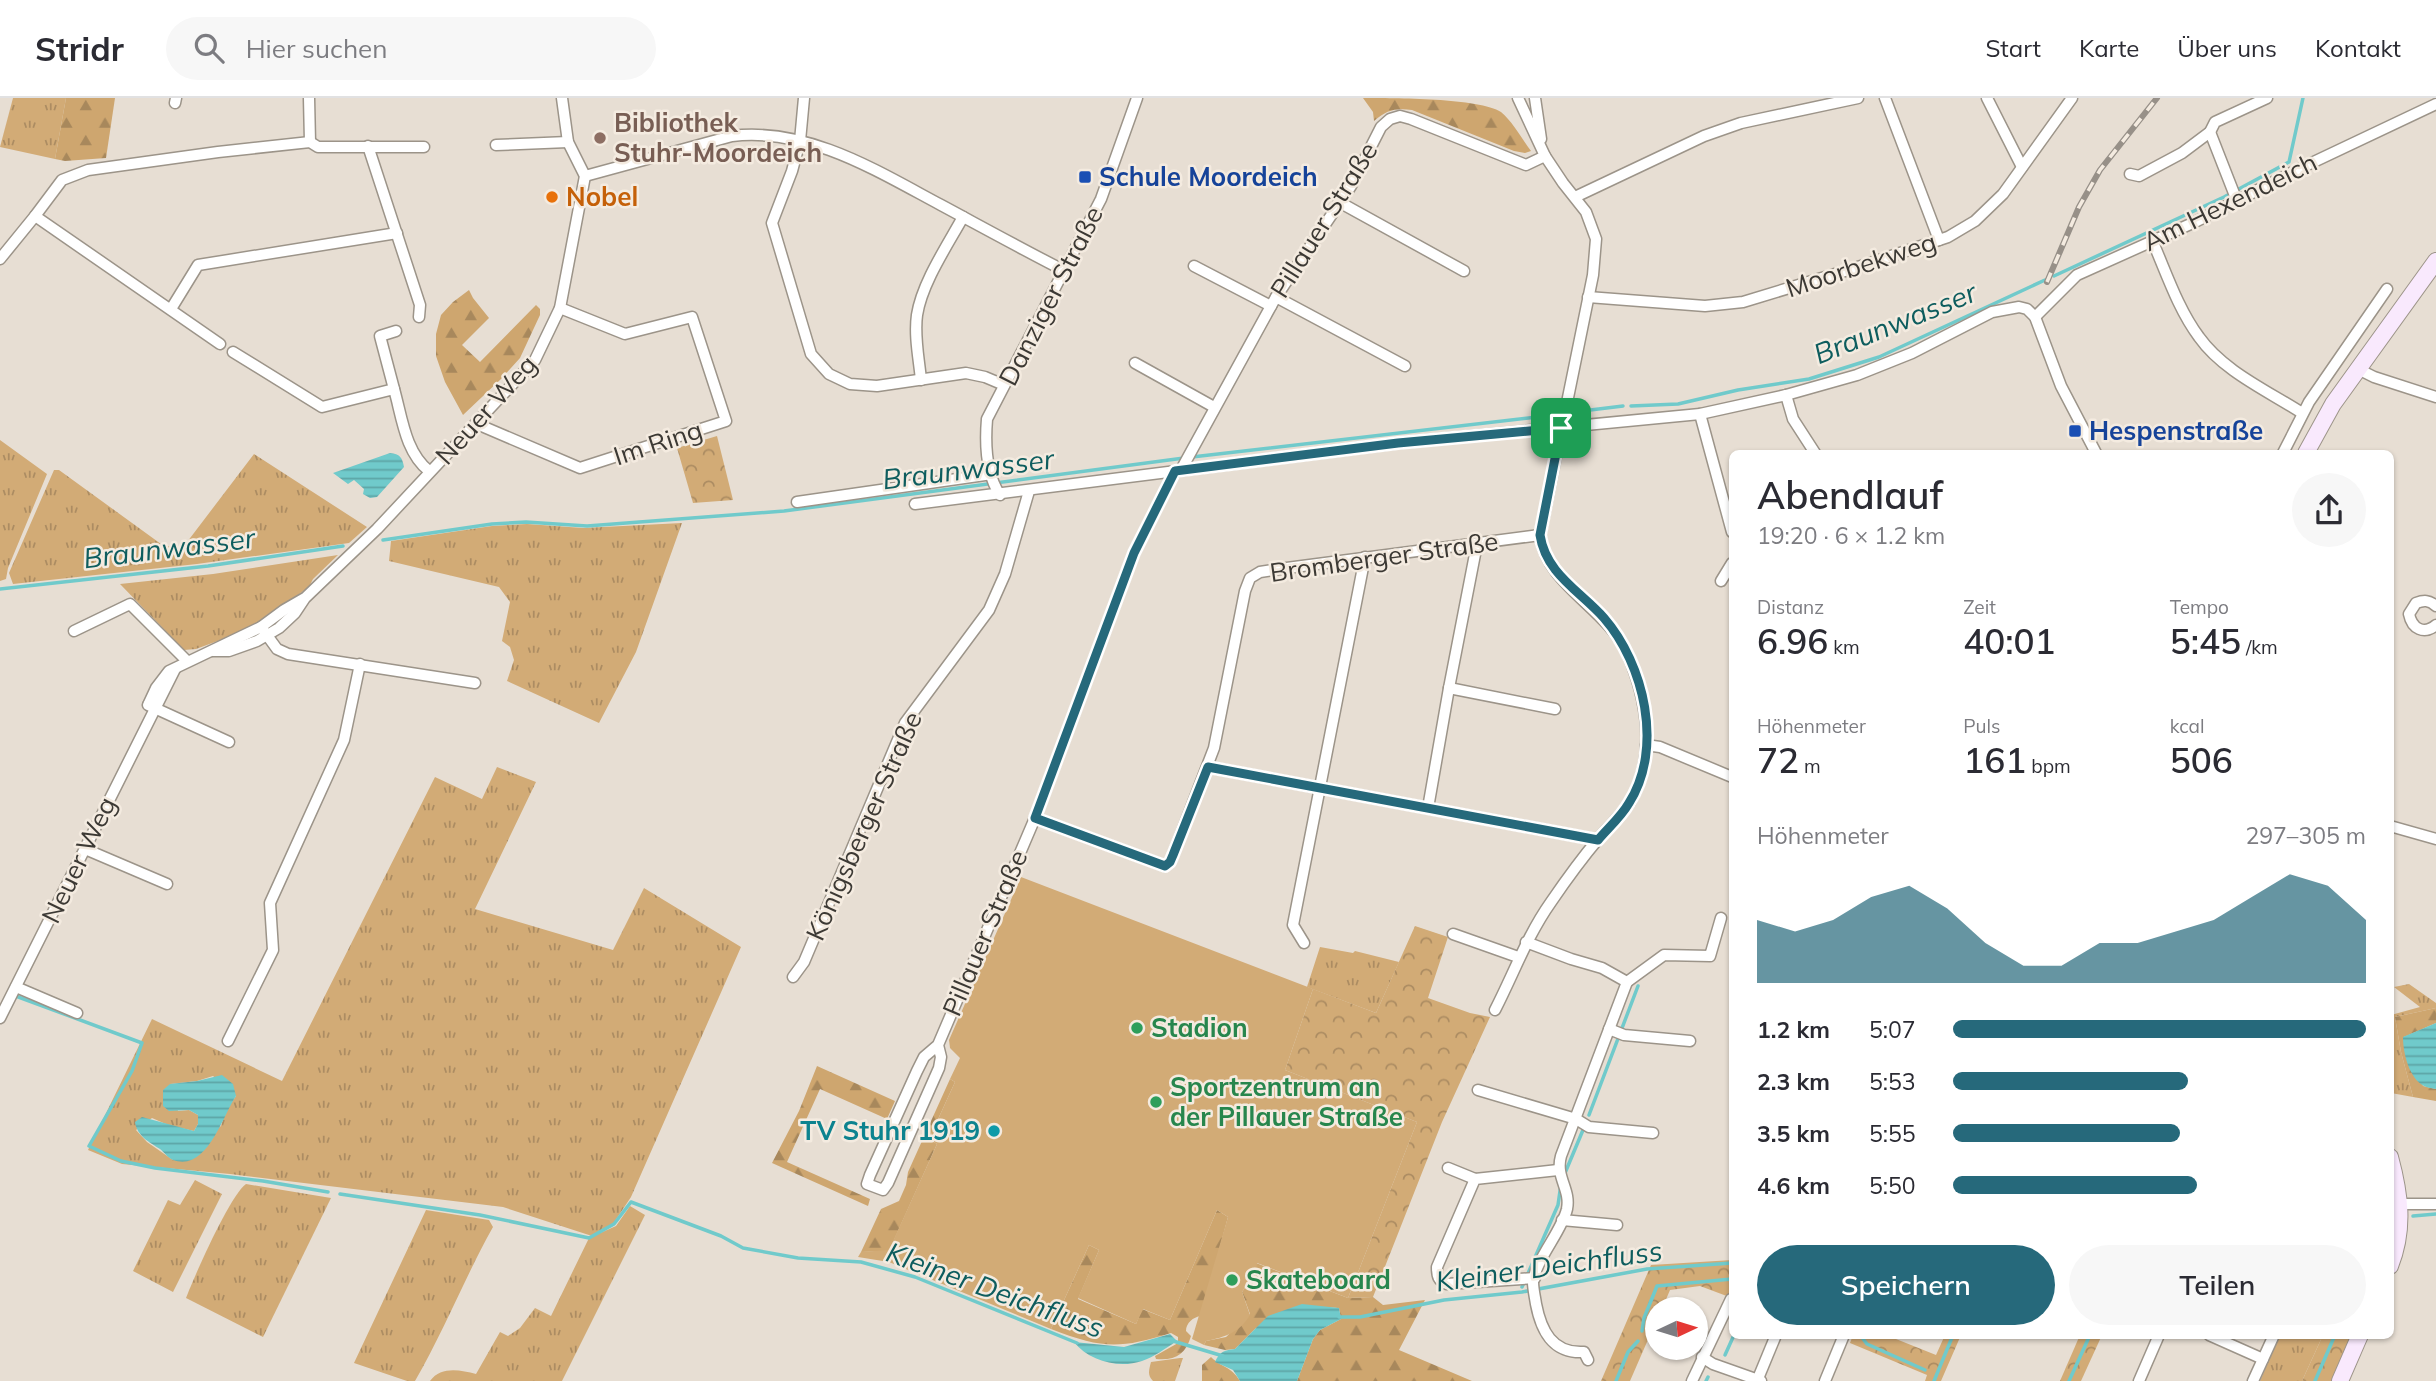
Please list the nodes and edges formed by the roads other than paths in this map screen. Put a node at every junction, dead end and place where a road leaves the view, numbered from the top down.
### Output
1 (309, 98) edge
2 (562, 98) edge
3 (804, 98) edge
4 (1137, 98) edge
5 (1518, 98) edge
6 (1535, 98) edge
7 (1858, 98) edge
8 (1885, 98) edge
9 (1987, 98) edge
10 (2072, 98) edge
11 (2267, 98) edge
12 (2436, 104) edge
13 (2210, 132) junction
14 (800, 141) junction
15 (310, 142) junction
16 (568, 142) junction
17 (496, 145) dead end
18 (368, 146) junction
19 (424, 147) dead end
20 (1545, 156) junction
21 (2022, 167) junction
22 (2130, 174) dead end
23 (585, 176) junction
24 (1575, 197) junction
25 (2237, 201) junction
26 (1339, 202) junction
27 (36, 216) junction
28 (963, 217) junction
29 (397, 233) junction
30 (1939, 240) junction
31 (2152, 240) junction
32 (0, 259) edge
33 (2436, 261) edge
34 (1194, 266) dead end
35 (1063, 271) junction
36 (1464, 271) dead end
37 (2388, 289) dead end
38 (1588, 298) junction
39 (1273, 302) junction
40 (560, 308) junction
41 (172, 309) junction
42 (2035, 316) junction
43 (419, 317) dead end
44 (396, 331) dead end
45 (220, 344) dead end
46 (233, 352) dead end
47 (1135, 363) dead end
48 (1405, 366) dead end
49 (2358, 369) junction
50 (921, 380) junction
51 (1004, 385) junction
52 (394, 389) junction
53 (1786, 395) junction
54 (2436, 397) edge
55 (1214, 407) junction
56 (2302, 413) junction
57 (1700, 414) junction
58 (477, 424) junction
59 (1561, 428) junction
60 (1813, 450) edge
61 (2094, 450) edge
62 (2284, 450) edge
63 (2308, 450) edge
64 (1180, 469) junction
65 (429, 471) junction
66 (992, 474) junction
67 (1029, 491) junction
68 (998, 492) junction
69 (797, 502) dead end
70 (915, 504) dead end
71 (1729, 520) edge
72 (1540, 535) junction
73 (1477, 544) junction
74 (1365, 557) junction
75 (1729, 568) edge
76 (1721, 581) dead end
77 (2436, 606) edge
78 (2436, 625) edge
79 (74, 631) dead end
80 (264, 631) junction
81 (187, 661) junction
82 (360, 664) junction
83 (475, 682) dead end
84 (1449, 688) junction
85 (151, 707) junction
86 (1555, 709) dead end
87 (229, 742) dead end
88 (1646, 745) junction
89 (1208, 767) junction
90 (1729, 776) edge
91 (1320, 788) junction
92 (1428, 808) junction
93 (1035, 818) junction
94 (2394, 827) edge
95 (2436, 839) edge
96 (1598, 840) junction
97 (85, 849) junction
98 (167, 884) dead end
99 (1721, 918) dead end
100 (1453, 934) dead end
101 (1526, 942) junction
102 (1304, 943) dead end
103 (1518, 957) junction
104 (793, 977) dead end
105 (1627, 982) junction
106 (13, 993) junction
107 (1495, 1010) dead end
108 (77, 1013) dead end
109 (0, 1018) edge
110 (1616, 1032) junction
111 (228, 1041) dead end
112 (1690, 1041) dead end
113 (938, 1045) junction
114 (1478, 1090) dead end
115 (1576, 1119) junction
116 (1653, 1133) dead end
117 (1448, 1168) dead end
118 (1559, 1172) junction
119 (2394, 1176) edge
120 (1475, 1179) junction
121 (2436, 1203) edge
122 (2400, 1204) junction
123 (1562, 1220) junction
124 (1617, 1225) dead end
125 (2394, 1253) edge
126 (1530, 1282) junction
127 (1729, 1303) edge
128 (1775, 1339) edge
129 (1842, 1339) edge
130 (2157, 1339) edge
131 (2218, 1339) edge
132 (2272, 1339) edge
133 (2358, 1339) edge
134 (1708, 1345) edge
135 (2263, 1359) junction
136 (1588, 1360) dead end
137 (1701, 1360) edge
138 (1707, 1360) edge
139 (1692, 1381) edge
140 (1759, 1381) edge
141 (1825, 1381) edge
142 (2139, 1381) edge
143 (2253, 1381) edge
144 (2340, 1381) edge

1 - 15 street
2 - 16 street
3 - 14 street
4 - 35 street, Danziger Straße
5 - 20 street
6 - 20 street
7 - 24 street
8 - 30 street
9 - 21 street
10 - 21 street, Moorbekweg
11 - 13 street
12 - 25 street, Am Hexendeich
13 - 22 street
13 - 25 street
14 - 23 street
14 - 28 street
14 - 50 street
15 - 18 street
15 - 27 street
16 - 17 street
16 - 23 street
18 - 19 street
18 - 29 street
20 - 24 street
20 - 26 street, Pillauer Straße
21 - 30 street, Moorbekweg
23 - 40 street, Neuer Weg
24 - 38 street
25 - 31 street, Am Hexendeich
26 - 36 street
26 - 39 street, Pillauer Straße
27 - 32 street
27 - 41 street
28 - 35 street
28 - 50 street
29 - 41 street
29 - 43 street
30 - 38 street, Moorbekweg
31 - 42 street, Am Hexendeich
31 - 56 street
33 - 49 main road
34 - 39 street
35 - 51 street, Danziger Straße
37 - 56 street
38 - 59 street
39 - 48 street
39 - 55 street, Pillauer Straße
40 - 58 street, Neuer Weg
40 - 58 street, Im Ring
41 - 45 street
42 - 53 street
42 - 61 street
44 - 52 street
46 - 52 street
47 - 55 street
49 - 54 street
49 - 63 main road
50 - 51 street
51 - 66 street, Danziger Straße
52 - 65 street
53 - 57 street
53 - 60 street
55 - 64 street, Pillauer Straße
56 - 62 street
57 - 59 street
57 - 71 street
58 - 65 street, Neuer Weg
59 - 64 street
59 - 72 street
64 - 67 street
64 - 93 street, Pillauer Straße
65 - 80 street, Neuer Weg
66 - 68 street, Danziger Straße
66 - 69 street
67 - 68 street
67 - 104 street, Königsberger Straße
68 - 70 street
72 - 73 street, Bromberger Straße
72 - 88 street
73 - 74 street, Bromberger Straße
73 - 84 street
74 - 89 street, Bromberger Straße
74 - 91 street
75 - 76 street
77 - 78 street
79 - 81 street
80 - 81 street, Neuer Weg
80 - 82 street
81 - 85 street, Neuer Weg
82 - 83 street
82 - 111 street
84 - 86 street
84 - 92 street
85 - 87 street
85 - 97 street, Neuer Weg
88 - 90 street
88 - 96 street
89 - 91 street
89 - 93 street, Bromberger Straße
91 - 92 street
91 - 102 street
92 - 96 street
93 - 113 street, Pillauer Straße
94 - 95 street
96 - 101 street
97 - 98 street
97 - 106 street, Neuer Weg
99 - 105 street
100 - 103 street
101 - 103 street
101 - 105 street
103 - 107 street
105 - 110 street
106 - 108 street
106 - 109 street, Neuer Weg
110 - 112 street
110 - 115 street
113 - 113 street, Pillauer Straße
114 - 115 street
115 - 116 street
115 - 118 street
117 - 120 street
118 - 120 street
118 - 123 street
119 - 122 main road
120 - 126 street
121 - 122 street
122 - 125 main road
123 - 124 street
123 - 126 street
126 - 136 street
127 - 134 street
128 - 140 street
129 - 141 street
130 - 142 street
131 - 135 street
132 - 135 street
133 - 144 main road
135 - 143 street
137 - 139 street
138 - 140 street

